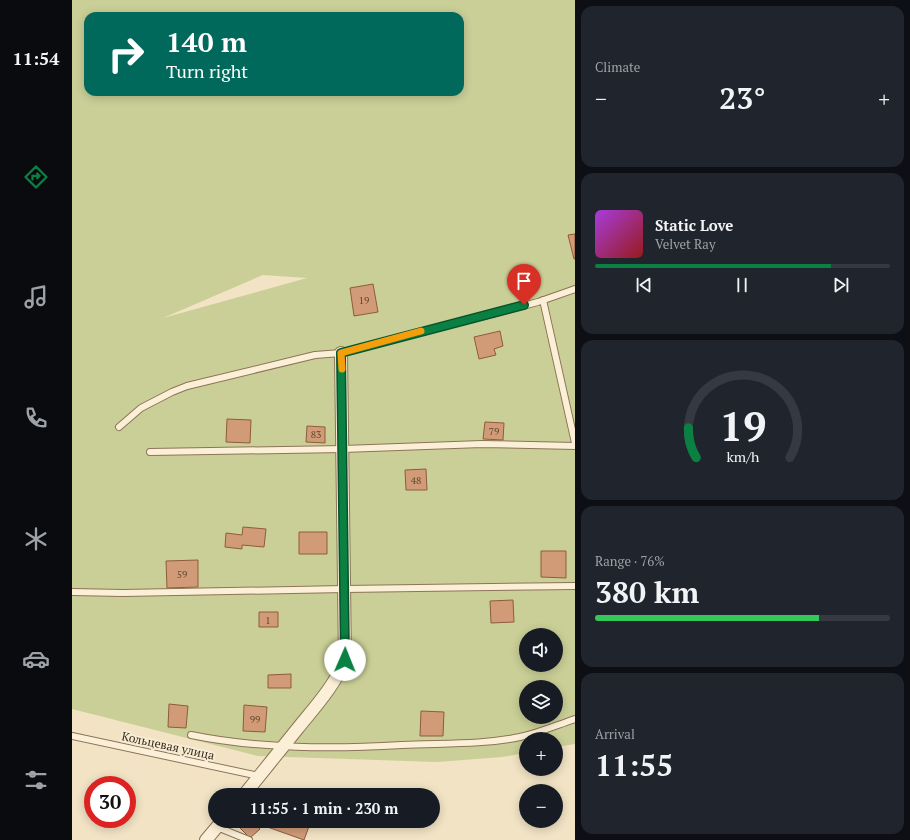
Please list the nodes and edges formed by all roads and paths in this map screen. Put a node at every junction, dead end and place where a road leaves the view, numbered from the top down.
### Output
1 (575, 289) edge
2 (542, 300) junction
3 (341, 353) junction
4 (120, 427) dead end
5 (575, 444) edge
6 (342, 449) junction
7 (150, 452) dead end
8 (575, 586) edge
9 (345, 589) junction
10 (72, 592) edge
11 (575, 719) edge
12 (191, 735) dead end
13 (72, 736) edge
14 (283, 746) junction
15 (259, 776) junction
16 (250, 788) edge
17 (216, 828) edge
18 (226, 828) edge
19 (206, 840) edge
20 (249, 840) edge

1 - 2 lane
2 - 3 lane
2 - 5 lane
3 - 4 lane
3 - 6 street
5 - 6 lane
6 - 7 lane
6 - 9 street
8 - 9 lane
9 - 10 lane
9 - 14 street
11 - 14 lane
12 - 14 lane
13 - 15 lane, Кольцевая улица
14 - 15 street
15 - 16 street
17 - 19 street
18 - 20 lane

